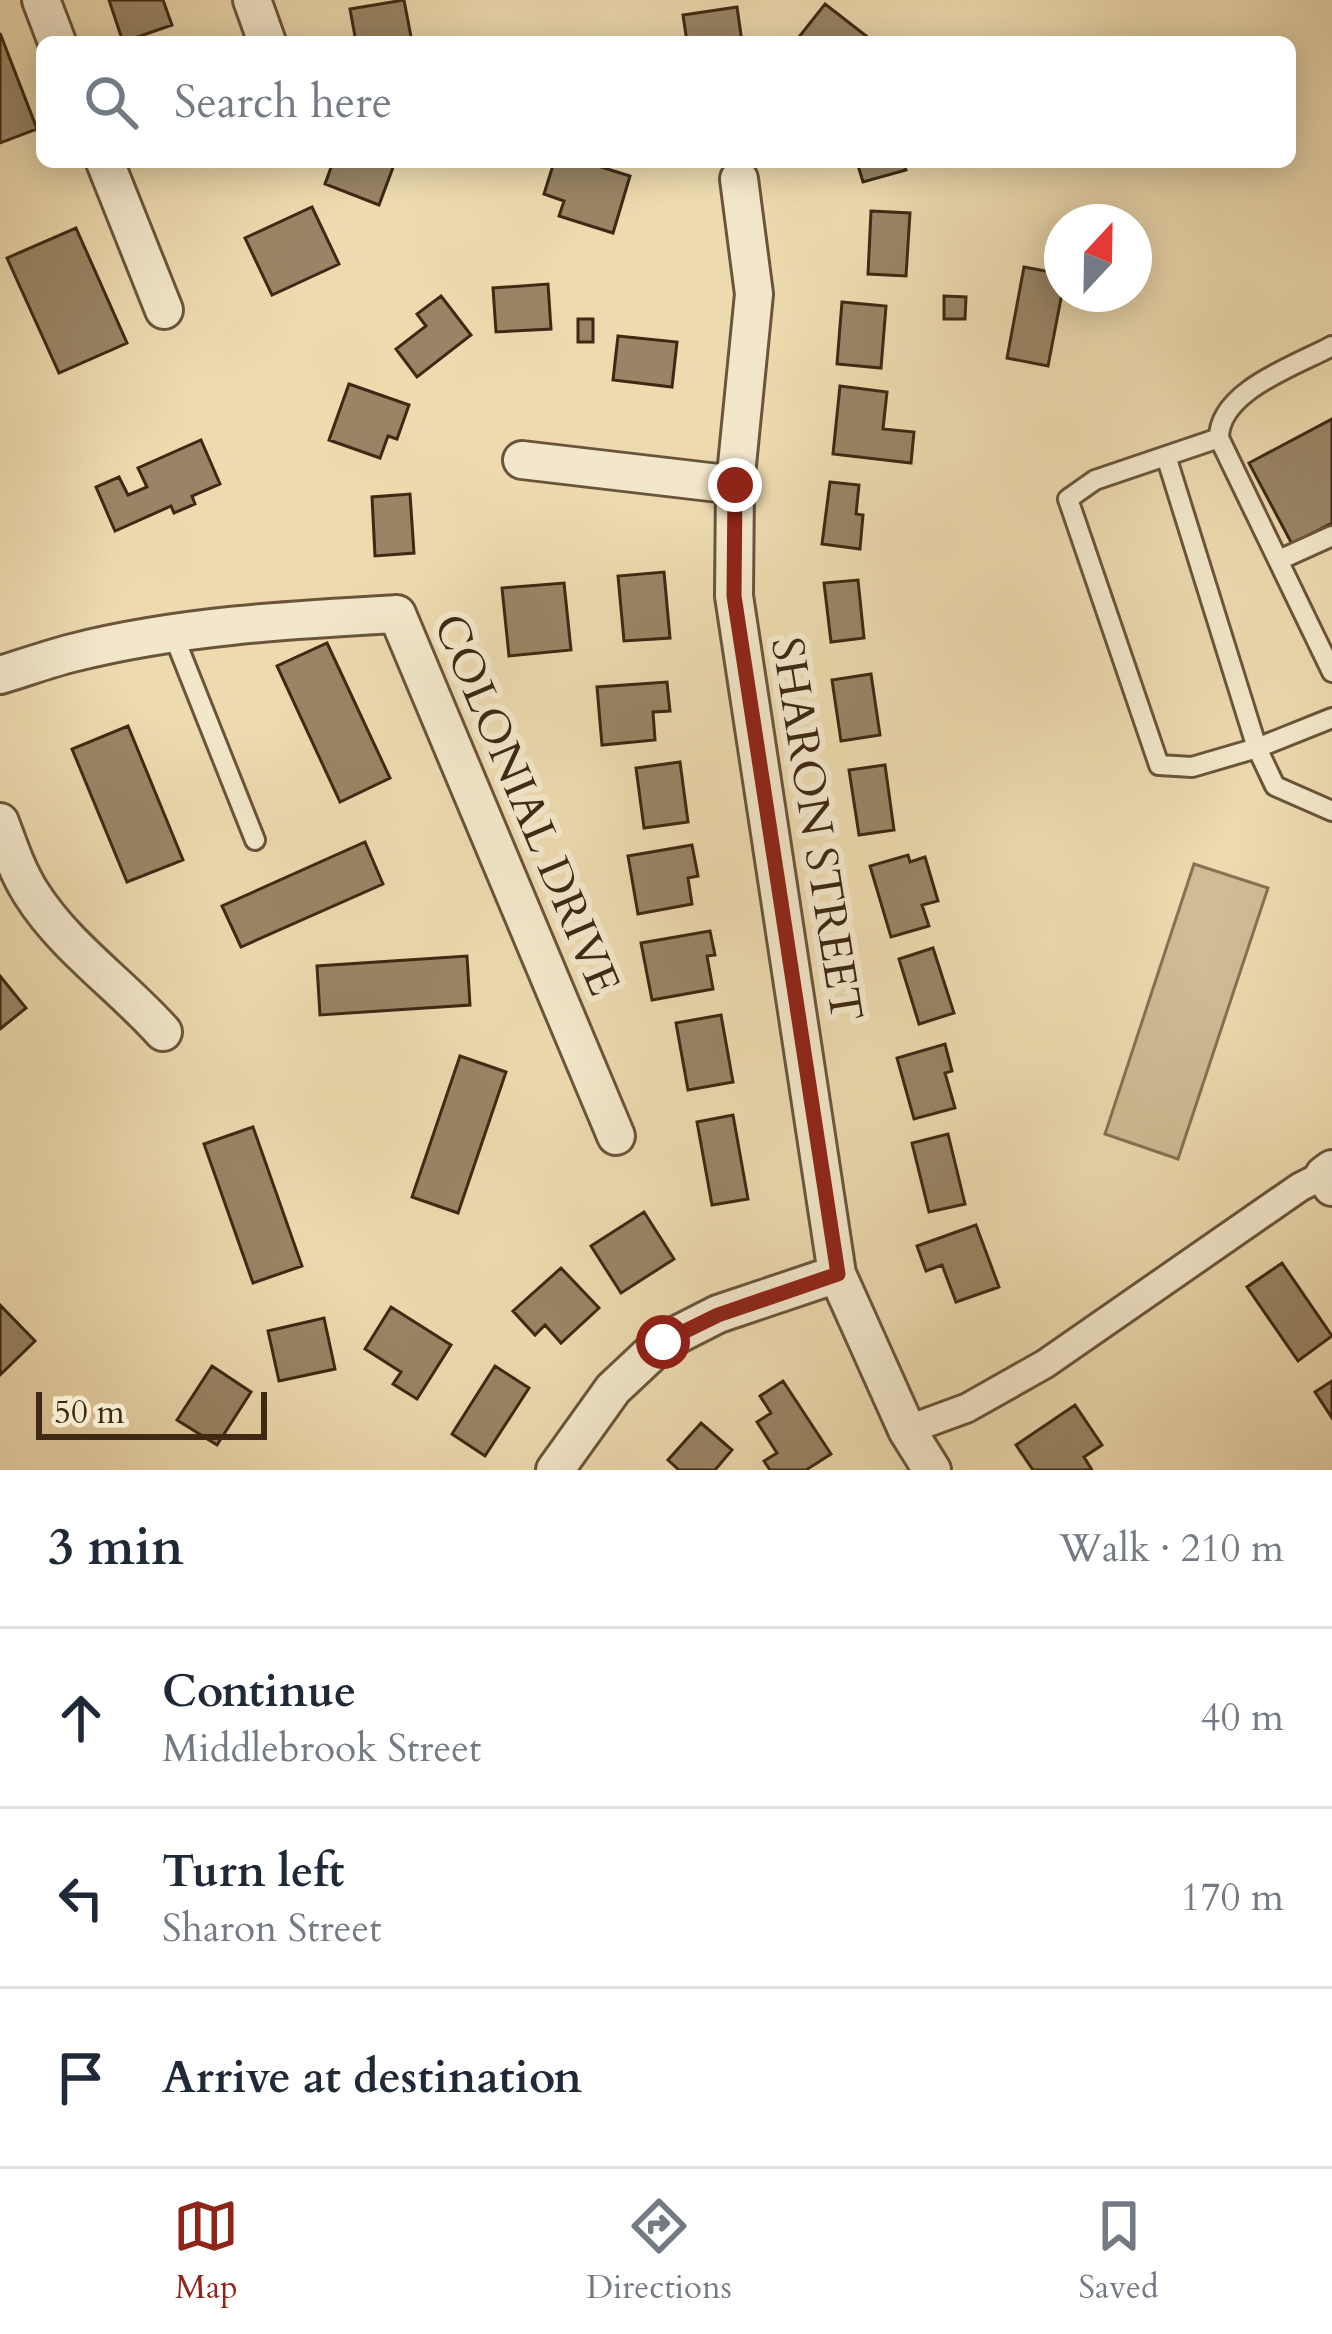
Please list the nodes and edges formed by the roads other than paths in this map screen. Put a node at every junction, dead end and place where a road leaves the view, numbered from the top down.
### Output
1 (40, 0) edge
2 (252, 0) edge
3 (55, 36) edge
4 (265, 36) edge
5 (107, 168) edge
6 (740, 179) dead end
7 (164, 310) dead end
8 (1332, 346) edge
9 (1219, 439) junction
10 (1166, 456) junction
11 (522, 460) dead end
12 (735, 485) junction
13 (1332, 536) edge
14 (1279, 560) junction
15 (172, 634) junction
16 (1332, 673) edge
17 (0, 675) edge
18 (1332, 718) edge
19 (1257, 748) junction
20 (1332, 811) edge
21 (0, 822) edge
22 (255, 840) dead end
23 (163, 1032) dead end
24 (616, 1136) dead end
25 (1329, 1177) edge
26 (838, 1274) junction
27 (907, 1430) junction
28 (555, 1470) edge
29 (932, 1470) edge

1 - 3 street
2 - 4 street
5 - 7 street
6 - 12 street, SHARON STREET
8 - 9 lane
9 - 10 lane
9 - 14 lane
10 - 19 lane
10 - 19 lane
11 - 12 street
12 - 26 street, SHARON STREET
13 - 14 lane
14 - 16 lane
15 - 17 street, COLONIAL DRIVE
15 - 22 lane
15 - 24 street, COLONIAL DRIVE
18 - 19 lane
19 - 20 lane
21 - 23 street
25 - 27 street
26 - 27 street, SHARON STREET
26 - 28 street
27 - 29 street, SHARON STREET

